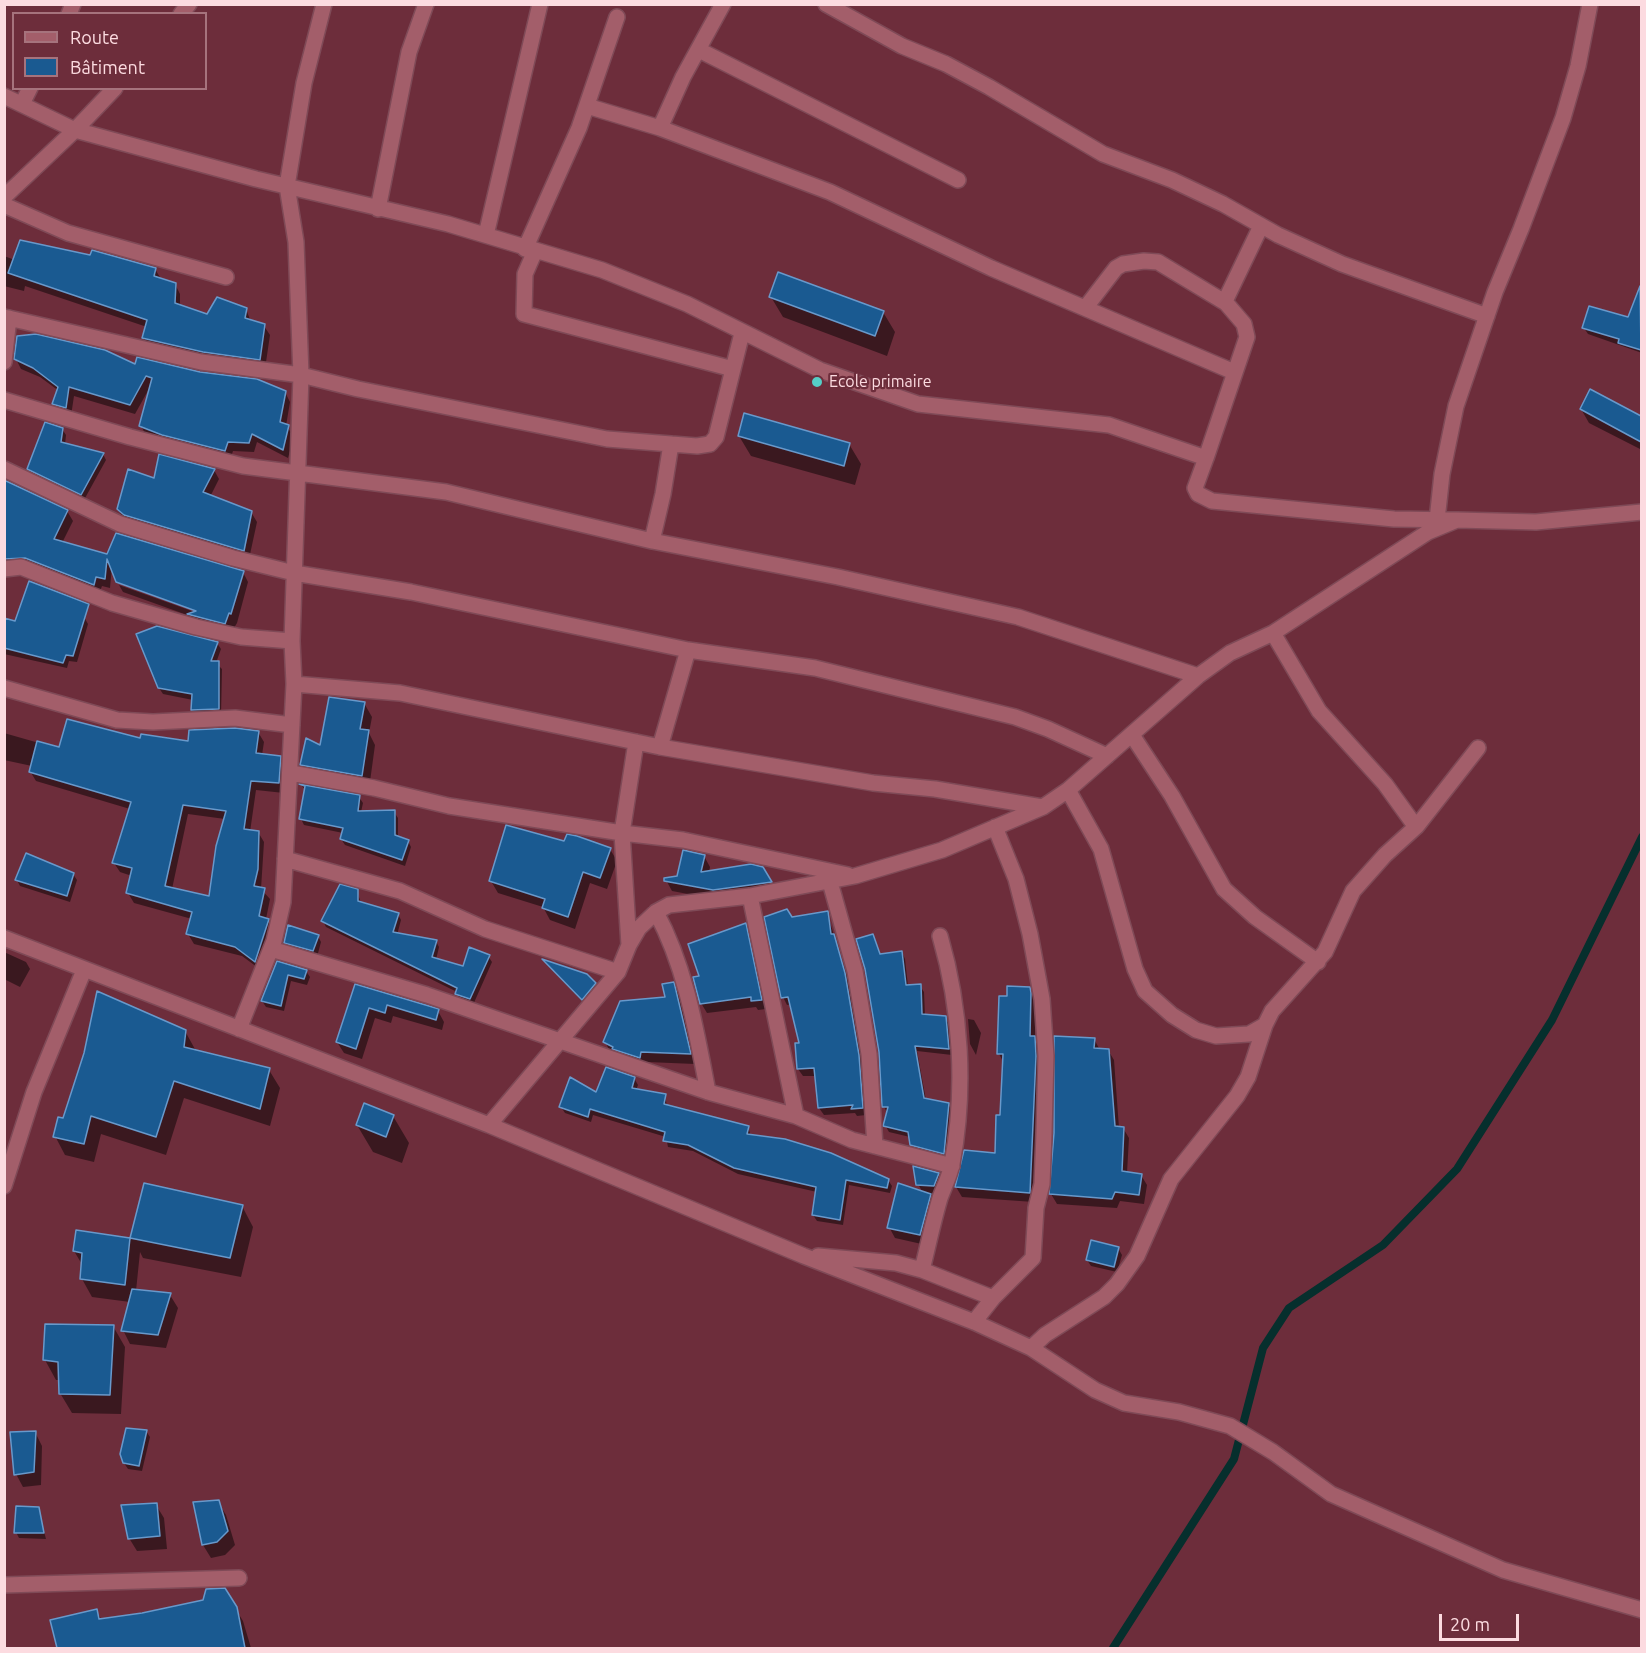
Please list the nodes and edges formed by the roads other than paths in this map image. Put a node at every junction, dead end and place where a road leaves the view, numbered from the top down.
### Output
1 (324, 4) edge
2 (426, 4) edge
3 (540, 4) edge
4 (723, 4) edge
5 (826, 4) edge
6 (1590, 4) edge
7 (617, 17) dead end
8 (699, 50) junction
9 (29, 90) edge
10 (113, 90) edge
11 (4, 96) edge
12 (22, 104) junction
13 (588, 106) junction
14 (660, 128) junction
15 (75, 130) junction
16 (958, 180) dead end
17 (287, 186) junction
18 (6, 197) edge
19 (378, 209) junction
20 (1261, 226) junction
21 (486, 235) junction
22 (530, 250) junction
23 (226, 277) dead end
24 (1226, 303) junction
25 (1086, 307) junction
26 (1487, 316) junction
27 (7, 318) edge
28 (742, 333) junction
29 (4, 362) edge
30 (733, 369) junction
31 (1234, 372) junction
32 (301, 375) junction
33 (4, 400) edge
34 (671, 444) junction
35 (1206, 458) junction
36 (4, 469) edge
37 (298, 473) junction
38 (1641, 512) edge
39 (1437, 520) junction
40 (1457, 520) junction
41 (652, 541) junction
42 (4, 569) edge
43 (294, 573) junction
44 (1273, 633) junction
45 (292, 641) junction
46 (687, 650) junction
47 (1198, 676) junction
48 (294, 684) junction
49 (4, 688) edge
50 (292, 725) junction
51 (1132, 735) junction
52 (636, 742) junction
53 (660, 747) junction
54 (1478, 748) dead end
55 (1107, 756) junction
56 (291, 773) junction
57 (1068, 790) junction
58 (1043, 807) junction
59 (994, 827) junction
60 (1416, 827) junction
61 (622, 833) junction
62 (285, 859) junction
63 (855, 876) junction
64 (830, 882) junction
65 (750, 896) junction
66 (656, 912) junction
67 (940, 936) dead end
68 (4, 938) edge
69 (629, 945) junction
70 (271, 949) junction
71 (1318, 962) junction
72 (84, 969) junction
73 (618, 972) junction
74 (1265, 1025) junction
75 (239, 1029) junction
76 (557, 1042) junction
77 (708, 1092) junction
78 (796, 1116) junction
79 (489, 1125) junction
80 (11, 1144) edge
81 (875, 1146) junction
82 (952, 1166) junction
83 (4, 1186) edge
84 (804, 1256) junction
85 (922, 1270) junction
86 (993, 1298) junction
87 (974, 1322) junction
88 (1031, 1348) junction
89 (239, 1578) dead end
90 (4, 1585) edge
91 (1641, 1610) edge

1 - 17 street
2 - 19 street
3 - 21 street
4 - 8 street
5 - 20 street
6 - 26 street
7 - 13 street
8 - 14 street
8 - 16 street
9 - 12 street
10 - 15 street
11 - 12 street
12 - 15 street
13 - 14 street
13 - 22 street
14 - 25 street
15 - 17 street
15 - 18 street
17 - 19 street
17 - 32 street
18 - 23 street
19 - 21 street
20 - 24 street
20 - 26 street
21 - 22 street
22 - 28 street
22 - 30 street
24 - 25 street
24 - 31 street
25 - 31 street
26 - 39 street
27 - 29 street
27 - 32 street
28 - 30 street
28 - 35 street
30 - 34 street
31 - 35 street
32 - 34 street
32 - 37 street
33 - 37 street
34 - 41 street
35 - 39 street
36 - 43 street
37 - 41 street
37 - 43 street
38 - 40 street
39 - 40 street
40 - 44 street
41 - 47 street
42 - 45 street
43 - 45 street
43 - 46 street
44 - 47 street
44 - 60 street
45 - 48 street
46 - 53 street
46 - 55 street
47 - 51 street
48 - 50 street
48 - 52 street
49 - 50 street
50 - 56 street
51 - 55 street
51 - 71 street
52 - 53 street
52 - 61 street
53 - 58 street
54 - 60 street
55 - 57 street
56 - 61 street
56 - 62 street
57 - 58 street
57 - 74 street
58 - 59 street
59 - 63 street
59 - 86 street
60 - 71 street
61 - 63 street
61 - 69 street
62 - 70 street
62 - 73 street
63 - 64 street
64 - 65 street
64 - 81 street
65 - 66 street
65 - 78 street
66 - 69 street
66 - 77 street
67 - 82 street
68 - 72 street
69 - 73 street
70 - 75 street
70 - 76 street
71 - 74 street
72 - 75 street
72 - 80 street
73 - 76 street
74 - 88 street
75 - 79 street
76 - 77 street
76 - 79 street
77 - 78 street
78 - 81 street
79 - 84 street
80 - 83 street
81 - 82 street
82 - 85 street
84 - 85 street
84 - 87 street
85 - 86 street
86 - 87 street
87 - 88 street
88 - 91 street
89 - 90 street

